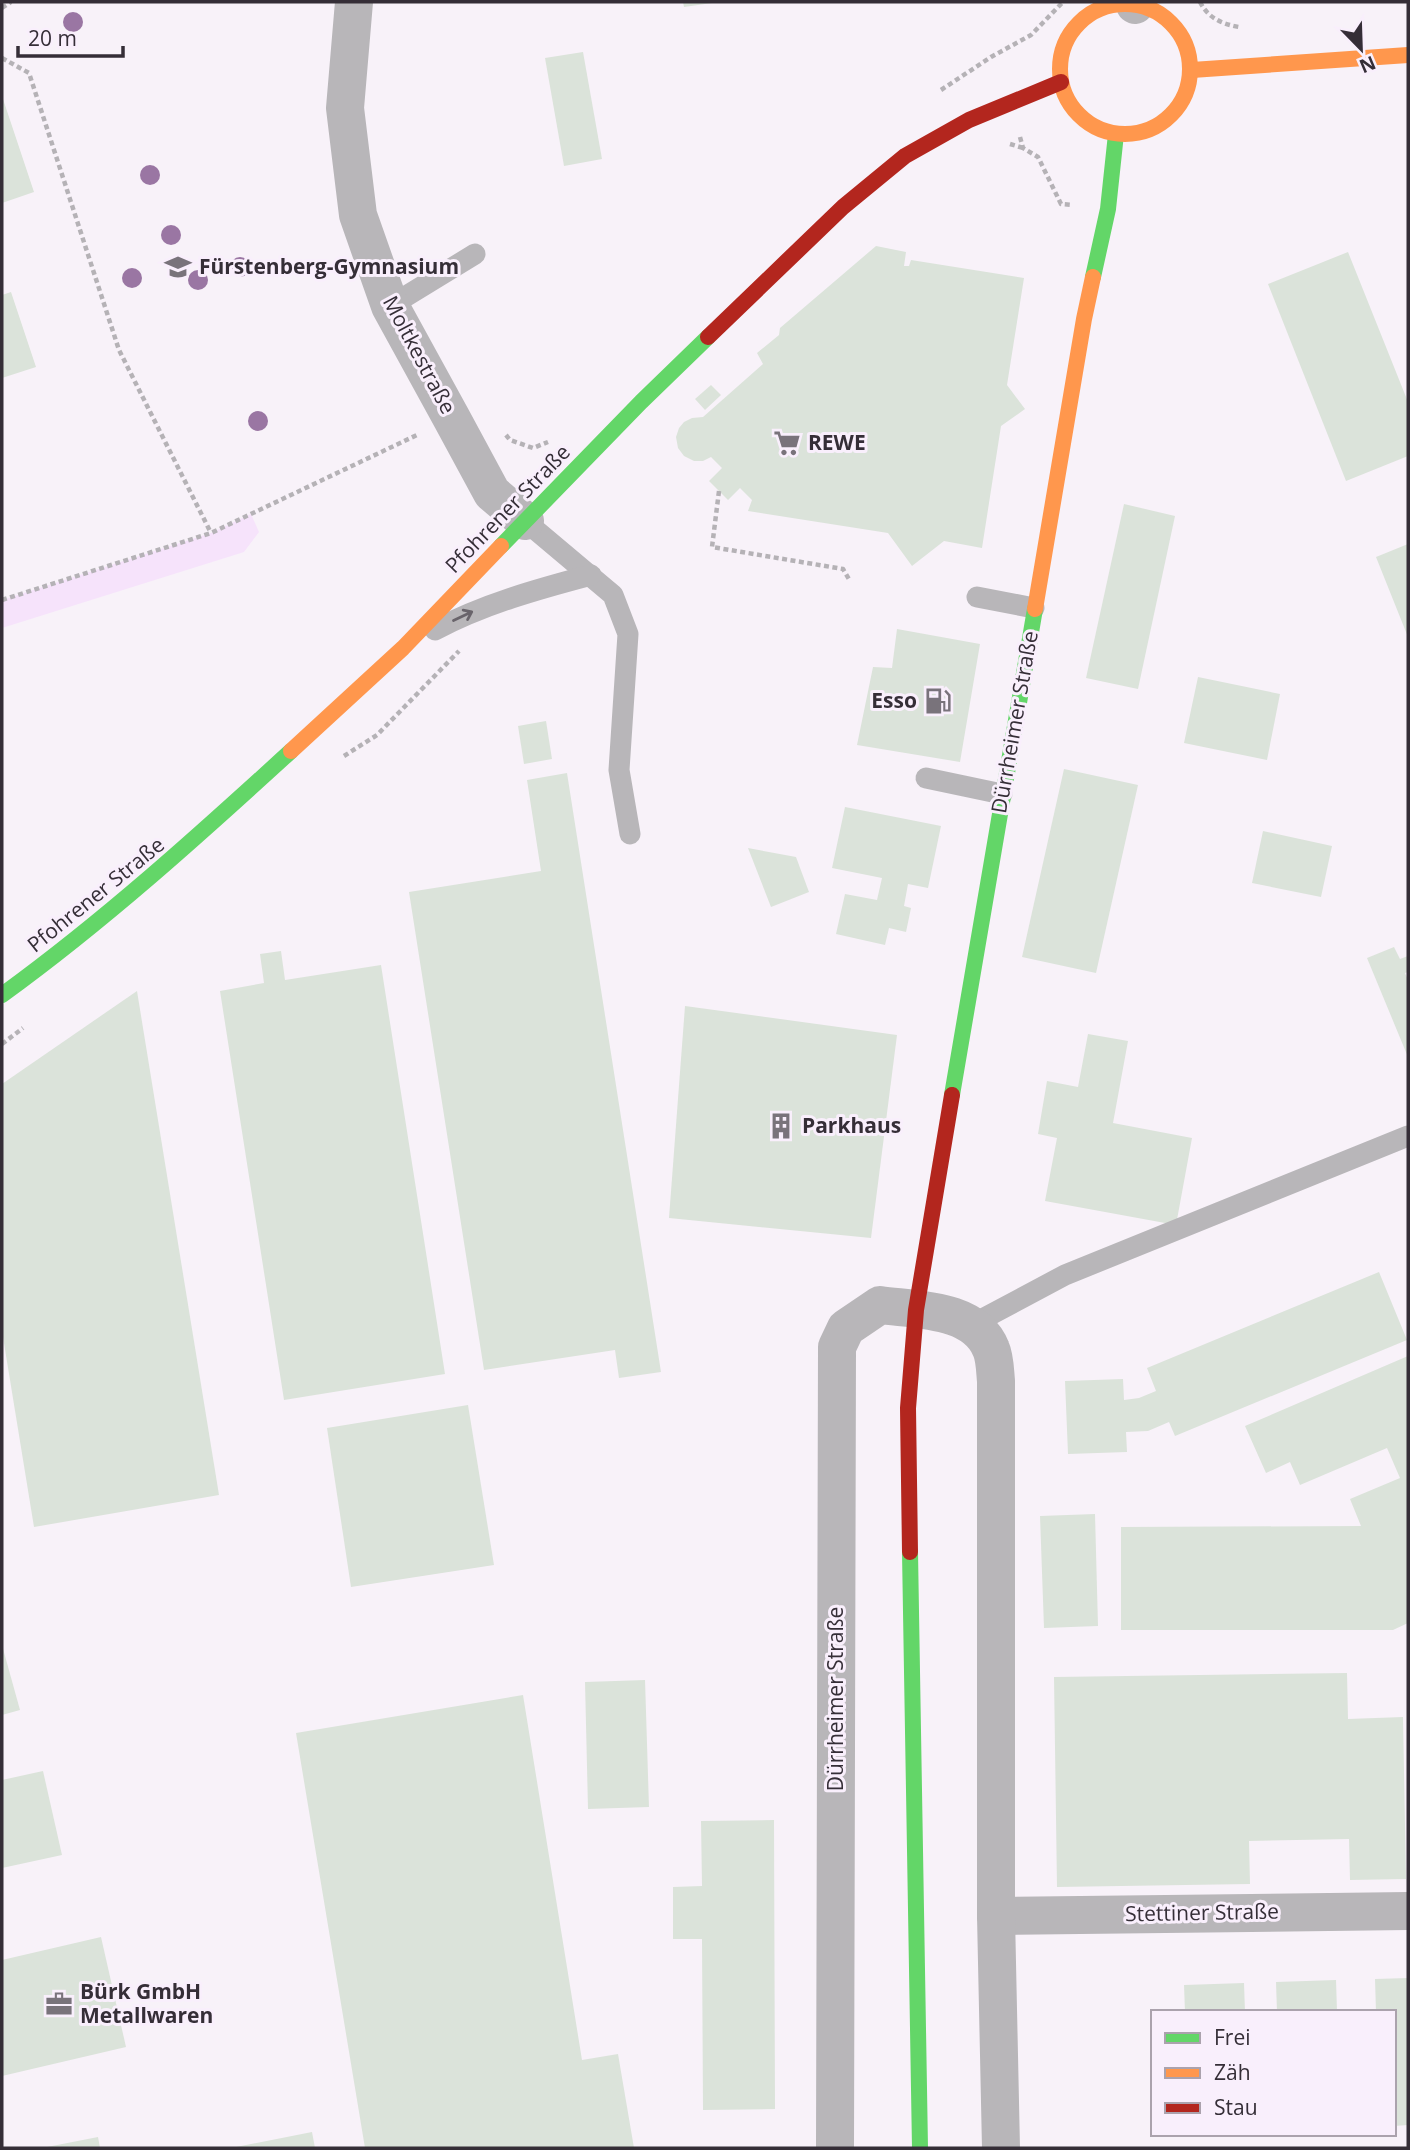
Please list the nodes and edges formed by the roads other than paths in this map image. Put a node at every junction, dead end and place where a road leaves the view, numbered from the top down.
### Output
1 (354, 2) edge
2 (1136, 3) edge
3 (1408, 55) edge
4 (1192, 70) junction
5 (1061, 82) junction
6 (1116, 134) junction
7 (475, 254) dead end
8 (390, 306) junction
9 (525, 521) junction
10 (591, 575) junction
11 (977, 597) dead end
12 (1034, 608) junction
13 (403, 648) junction
14 (926, 778) dead end
15 (1002, 794) junction
16 (630, 834) dead end
17 (2, 995) edge
18 (1408, 1136) edge
19 (916, 1310) junction
20 (973, 1324) junction
21 (1408, 1912) edge
22 (996, 1916) junction
23 (835, 2148) edge
24 (920, 2148) edge
25 (1001, 2148) edge

1 - 8 street, Moltkestraße
2 - 4 main road
2 - 5 main road
3 - 4 main road
4 - 6 main road
5 - 6 main road
5 - 9 main road, Pfohrener Straße
6 - 12 main road, Dürrheimer Straße
7 - 8 lane
8 - 9 street, Moltkestraße
9 - 10 lane
9 - 13 main road, Pfohrener Straße
13 -> 10 lane
10 - 16 lane
11 - 12 lane
12 - 15 main road, Dürrheimer Straße
13 - 17 main road, Pfohrener Straße
14 - 15 lane
15 - 19 main road, Dürrheimer Straße
18 - 20 lane
19 - 20 street, Dürrheimer Straße
19 - 23 street, Dürrheimer Straße
19 - 24 main road, Dürrheimer Straße
20 - 22 street
21 - 22 street, Stettiner Straße
22 - 25 street

